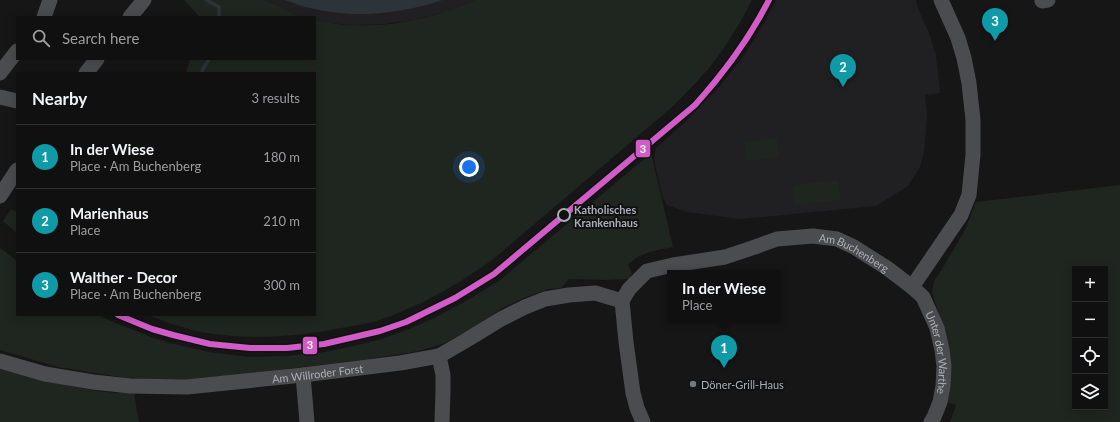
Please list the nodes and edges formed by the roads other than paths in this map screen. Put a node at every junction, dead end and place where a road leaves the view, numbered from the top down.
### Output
1 (50, 0) edge
2 (144, 0) edge
3 (941, 0) edge
4 (44, 16) edge
5 (131, 16) edge
6 (16, 52) edge
7 (96, 60) edge
8 (87, 72) edge
9 (0, 73) edge
10 (0, 97) edge
11 (16, 101) edge
12 (16, 172) edge
13 (0, 196) edge
14 (912, 288) junction
15 (622, 301) junction
16 (438, 356) junction
17 (0, 361) edge
18 (303, 375) junction
19 (307, 422) edge
20 (442, 422) edge
21 (643, 422) edge
22 (931, 422) edge

1 - 4 street
2 - 5 street
3 - 14 street
6 - 9 street
7 - 8 street
10 - 11 street
12 - 13 street
14 - 15 street, Am Buchenberg
14 - 22 street, Unter der Warthe
15 - 16 street, Am Willroder Forst
15 - 21 street
16 - 18 street, Am Willroder Forst
16 - 20 street
17 - 18 street, Am Willroder Forst
18 - 19 street

